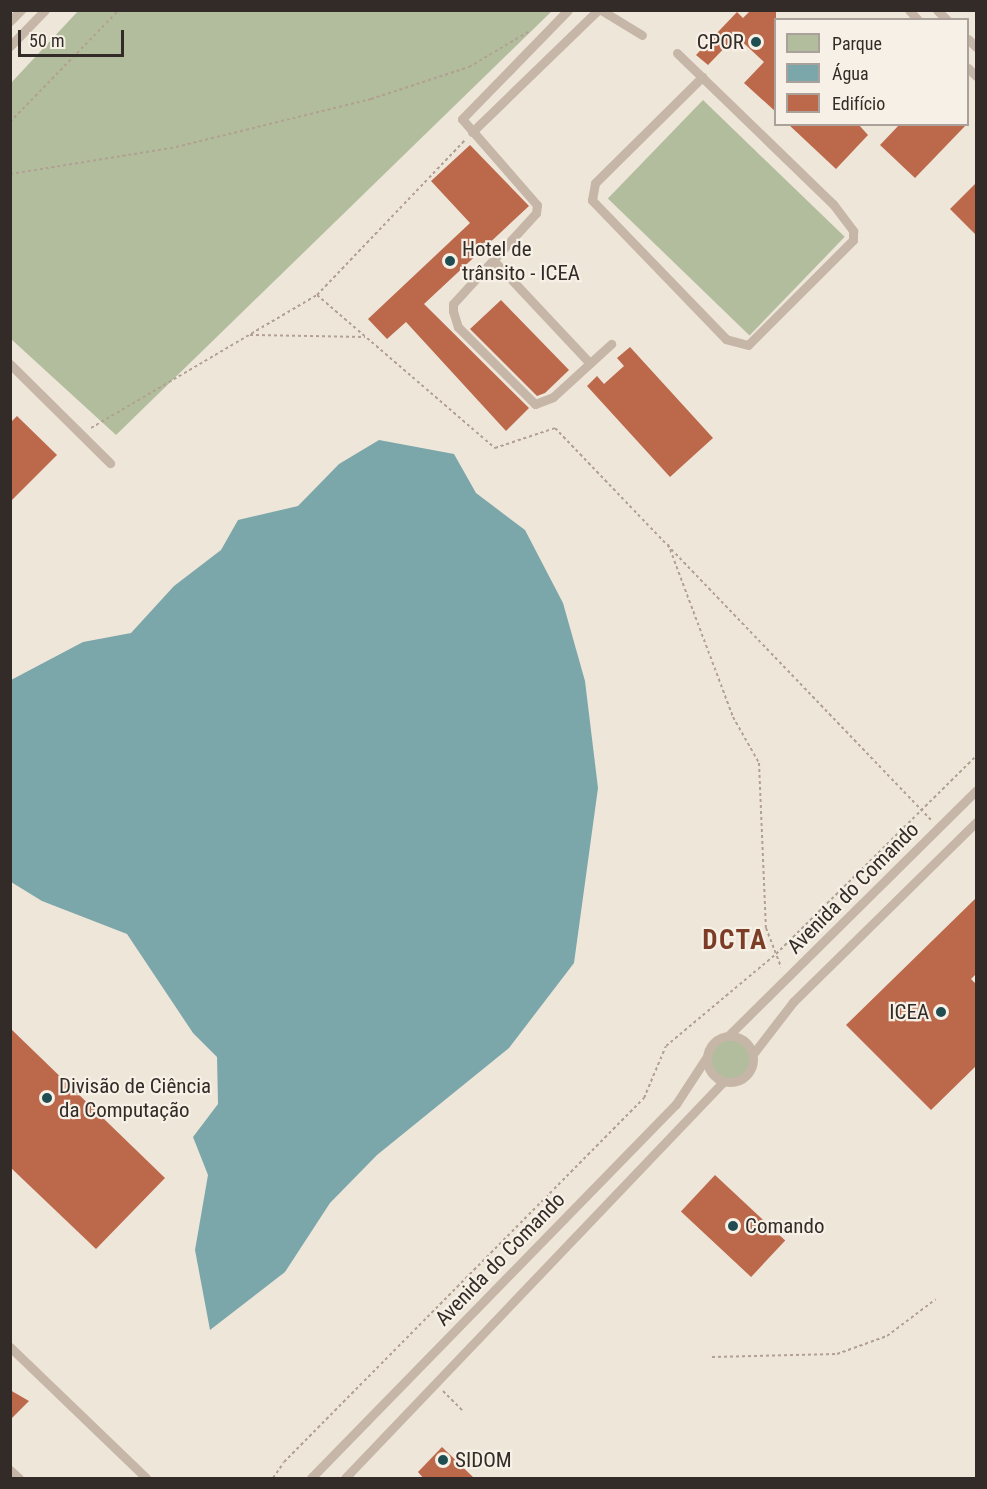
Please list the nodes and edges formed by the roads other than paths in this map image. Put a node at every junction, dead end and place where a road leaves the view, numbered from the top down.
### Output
1 (21, 10) edge
2 (45, 10) edge
3 (568, 10) edge
4 (600, 10) edge
5 (10, 21) edge
6 (642, 35) dead end
7 (10, 46) edge
8 (677, 53) dead end
9 (702, 77) junction
10 (472, 132) junction
11 (494, 261) junction
12 (611, 344) dead end
13 (589, 362) junction
14 (10, 364) edge
15 (110, 463) dead end
16 (976, 791) edge
17 (976, 822) edge
18 (728, 1036) junction
19 (753, 1054) junction
20 (706, 1058) junction
21 (724, 1082) junction
22 (10, 1347) edge
23 (10, 1470) edge
24 (19, 1479) edge
25 (146, 1479) edge
26 (311, 1479) edge
27 (345, 1479) edge

1 - 5 lane
2 - 7 lane
3 - 10 lane
4 - 6 lane
4 - 10 lane
8 - 9 lane
9 - 9 lane
10 - 11 lane
11 - 13 lane
11 - 13 lane
12 - 13 lane
14 - 15 lane
16 - 18 lane, Avenida do Comando
17 - 19 lane, Avenida do Comando
18 - 19 lane
18 - 20 lane
19 - 21 lane
20 - 21 lane
20 - 26 lane, Avenida do Comando
21 - 27 lane, Avenida do Comando
22 - 25 lane
23 - 24 lane

